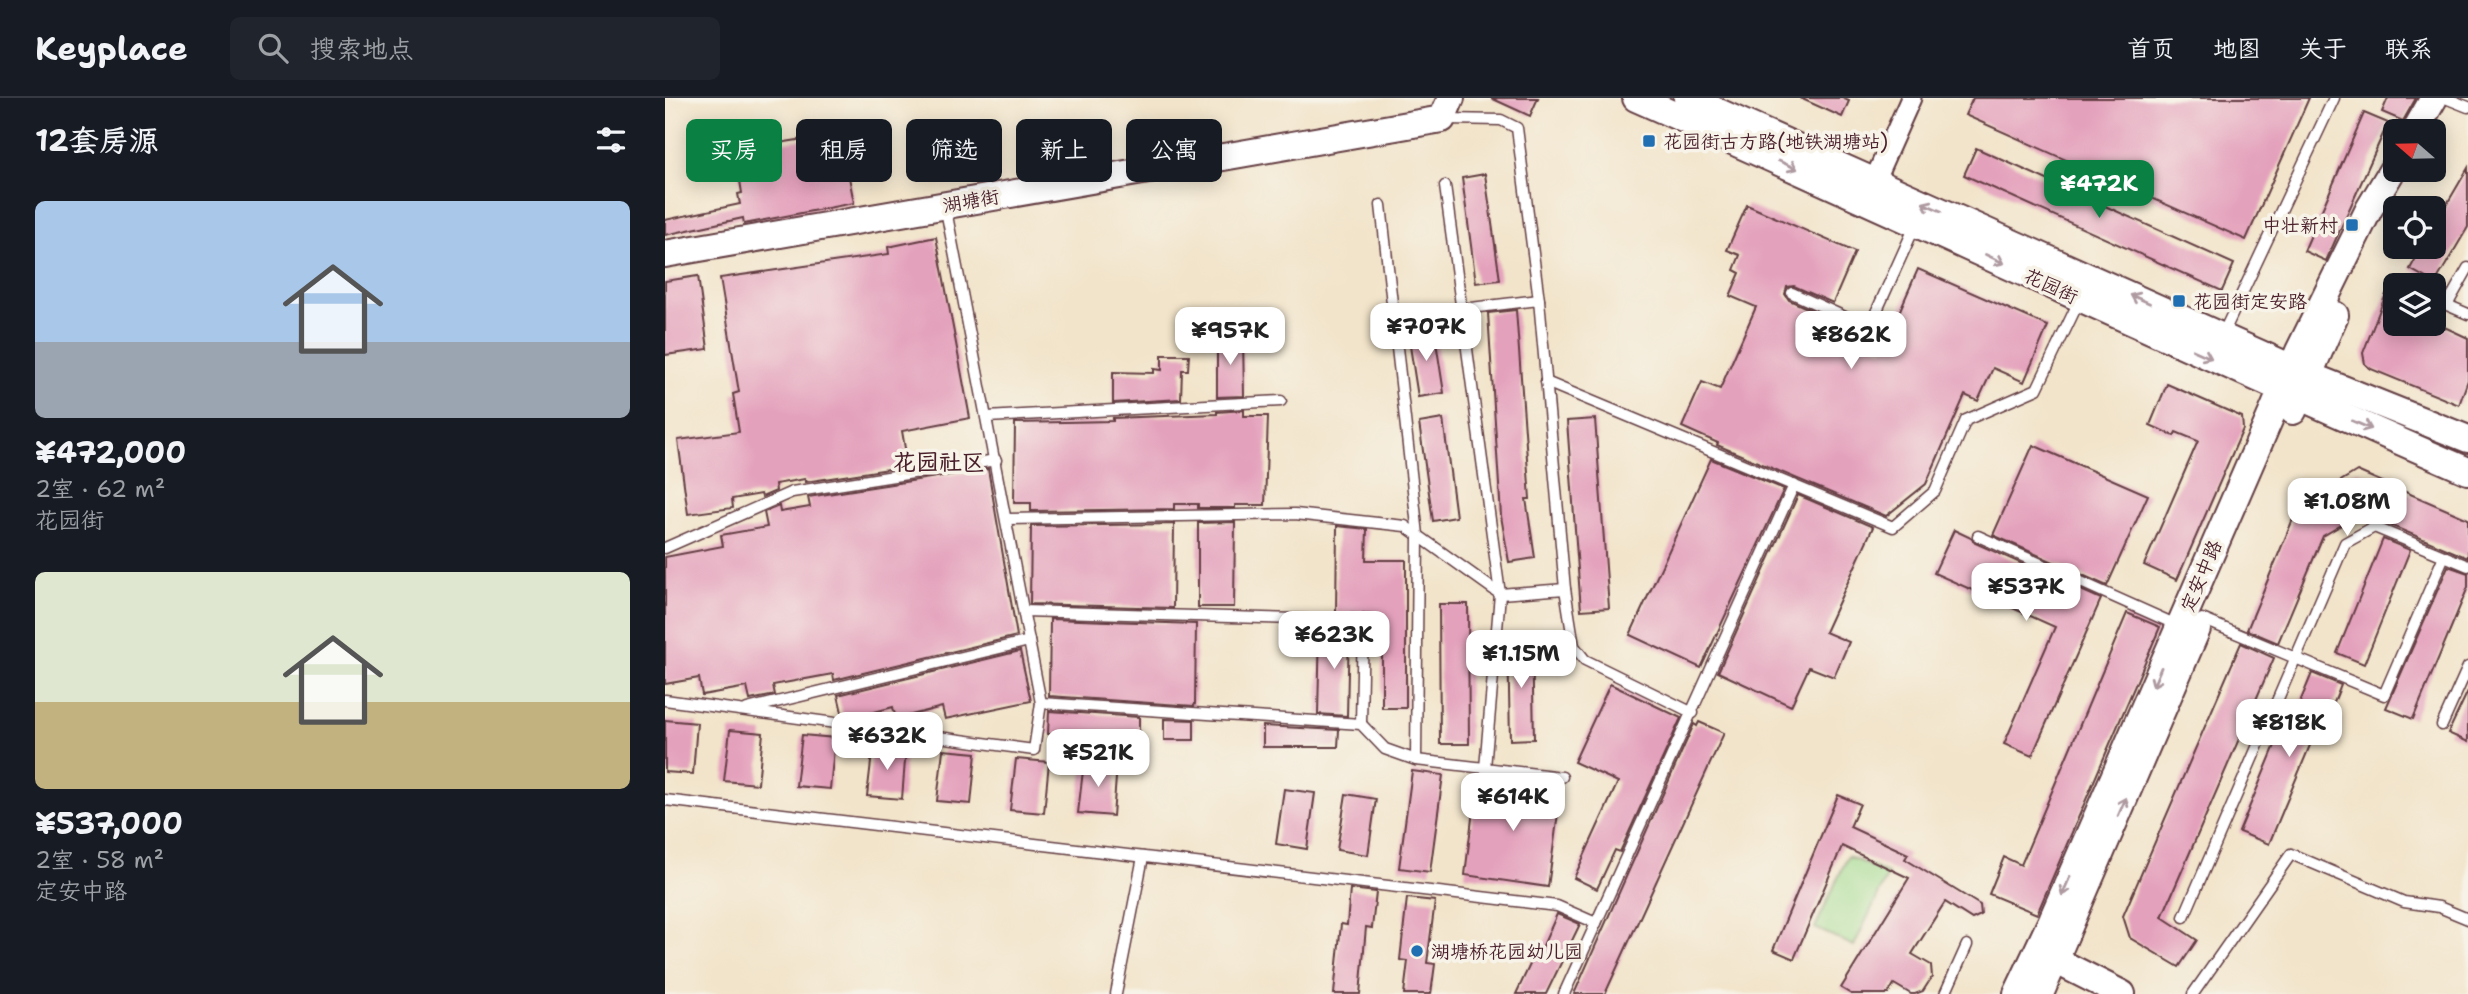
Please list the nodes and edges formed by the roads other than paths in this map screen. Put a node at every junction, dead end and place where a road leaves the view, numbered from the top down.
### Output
1 (1636, 98) edge
2 (1687, 98) edge
3 (1912, 98) edge
4 (2334, 98) edge
5 (2434, 98) edge
6 (2448, 98) edge
7 (2468, 107) edge
8 (1446, 109) edge
9 (2422, 119) edge
10 (2436, 119) edge
11 (1874, 181) junction
12 (2385, 182) edge
13 (2401, 182) edge
14 (1445, 186) dead end
15 (945, 205) junction
16 (1381, 205) dead end
17 (1917, 222) junction
18 (665, 254) edge
19 (2468, 268) edge
20 (1792, 293) dead end
21 (2080, 299) junction
22 (1539, 300) junction
23 (1461, 309) junction
24 (2468, 314) edge
25 (1394, 317) junction
26 (2222, 336) junction
27 (1546, 382) junction
28 (2295, 382) junction
29 (1281, 401) dead end
30 (987, 417) junction
31 (2468, 439) edge
32 (996, 460) junction
33 (2468, 471) edge
34 (1794, 485) junction
35 (1006, 519) junction
36 (1418, 535) junction
37 (1978, 536) dead end
38 (665, 548) edge
39 (2444, 556) junction
40 (2468, 566) edge
41 (1565, 589) junction
42 (1500, 594) junction
43 (1024, 611) junction
44 (2190, 623) junction
45 (1029, 641) junction
46 (2295, 658) junction
47 (2468, 667) edge
48 (665, 700) edge
49 (1041, 703) junction
50 (741, 710) junction
51 (1693, 713) junction
52 (1360, 724) junction
53 (2442, 724) dead end
54 (1416, 760) junction
55 (1485, 768) junction
56 (1562, 777) dead end
57 (665, 800) edge
58 (1143, 857) junction
59 (2184, 917) dead end
60 (2468, 919) edge
61 (1596, 923) junction
62 (1967, 945) dead end
63 (2046, 955) junction
64 (1116, 994) edge
65 (1564, 994) edge
66 (1945, 994) edge
67 (2018, 994) edge
68 (2040, 994) edge
69 (2122, 994) edge
70 (2193, 994) edge

1 -> 17 main road, 花园街
2 - 11 main road, 花园街
3 - 11 street
4 - 26 lane
5 - 9 main road
6 - 7 lane
6 - 10 main road
8 - 15 main road, 湖塘街
8 - 22 lane
26 -> 11 main road, 花园街
12 - 28 main road, 定安中路
13 - 28 main road, 定安中路
14 - 23 lane
15 - 18 main road, 湖塘街
15 - 30 lane
16 - 25 lane
17 - 20 lane
17 -> 21 main road, 花园街
19 - 24 lane
21 -> 28 main road, 花园街
21 - 34 lane
22 - 23 lane
22 - 27 lane
23 - 25 lane
23 - 42 lane
25 - 36 lane
26 - 28 main road, 花园街
27 - 34 lane
27 - 41 lane
28 - 31 main road, 花园街
28 -> 33 main road, 花园街
28 - 44 main road, 定安中路
29 - 30 lane
30 - 32 lane
32 - 35 lane
32 - 38 lane
34 - 51 lane
35 - 36 lane
35 - 43 lane
36 - 42 lane
36 - 54 lane
37 - 44 lane
39 - 40 lane
39 - 46 lane
39 - 46 lane
41 - 42 lane
41 - 51 lane
42 - 55 lane
43 - 45 lane
43 - 52 lane
44 - 46 lane
44 - 63 main road, 定安中路
45 - 49 lane
45 - 50 lane
46 - 59 lane
47 - 53 lane
48 - 50 lane
49 - 50 lane
49 - 52 lane
51 - 61 lane
52 - 54 lane
54 - 55 lane
55 - 56 lane
57 - 58 lane
58 - 61 lane
58 - 64 lane
60 - 70 lane
61 - 65 lane
62 - 66 lane
63 - 67 main road, 定安中路
63 - 68 main road, 定安中路
63 - 69 main road

